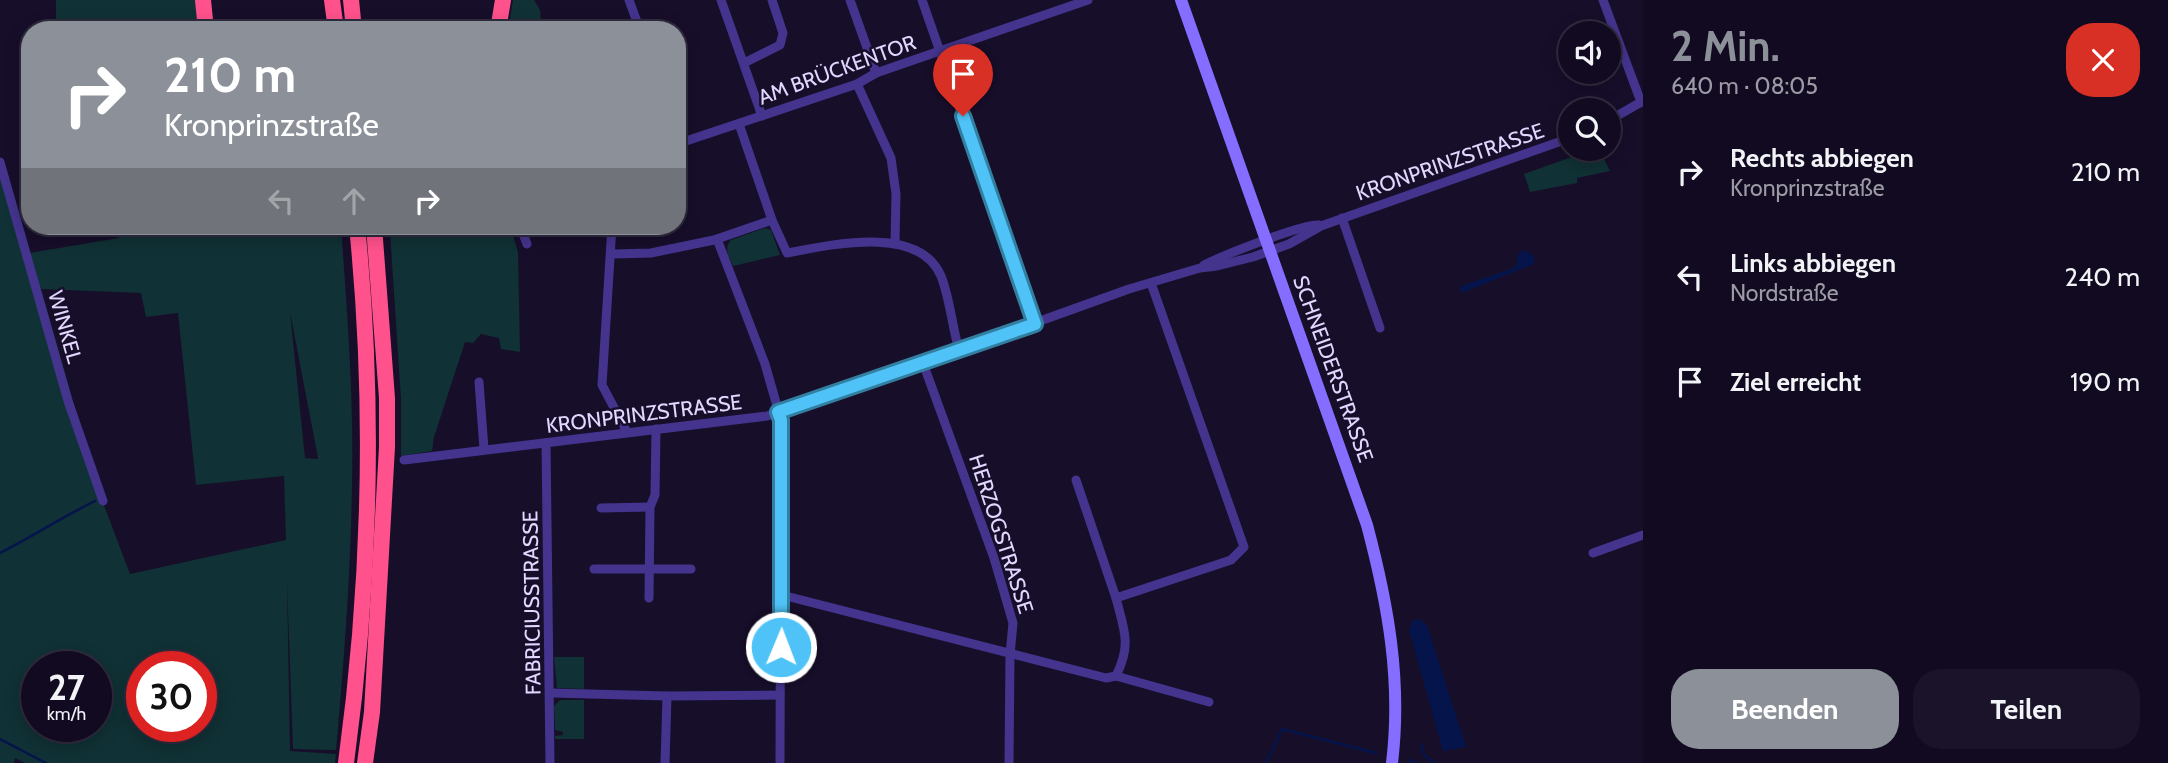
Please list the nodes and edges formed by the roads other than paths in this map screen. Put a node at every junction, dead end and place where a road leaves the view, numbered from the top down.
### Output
1 (203, 0) edge
2 (208, 0) edge
3 (332, 0) edge
4 (351, 0) edge
5 (505, 0) edge
6 (629, 0) edge
7 (720, 0) edge
8 (772, 0) edge
9 (850, 0) edge
10 (922, 0) edge
11 (1087, 0) edge
12 (1181, 0) edge
13 (1603, 0) edge
14 (206, 21) edge
15 (208, 21) edge
16 (334, 21) edge
17 (353, 21) edge
18 (502, 21) edge
19 (637, 21) edge
20 (941, 52) junction
21 (744, 63) junction
22 (876, 73) junction
23 (857, 84) junction
24 (1642, 102) edge
25 (1621, 114) edge
26 (762, 116) junction
27 (739, 124) junction
28 (686, 141) edge
29 (1558, 142) edge
30 (0, 162) edge
31 (1342, 218) junction
32 (772, 220) junction
33 (357, 235) edge
34 (375, 235) edge
35 (381, 235) edge
36 (524, 235) edge
37 (612, 235) edge
38 (717, 239) junction
39 (895, 243) junction
40 (527, 244) dead end
41 (1268, 246) junction
42 (376, 247) junction
43 (612, 254) junction
44 (1151, 283) junction
45 (1035, 324) junction
46 (1380, 328) dead end
47 (959, 350) junction
48 (923, 363) junction
49 (479, 382) dead end
50 (778, 412) junction
51 (656, 429) junction
52 (627, 432) junction
53 (546, 443) junction
54 (484, 449) junction
55 (404, 460) dead end
56 (1076, 480) dead end
57 (103, 501) dead end
58 (650, 507) junction
59 (601, 508) dead end
60 (1643, 536) edge
61 (1593, 553) dead end
62 (594, 569) dead end
63 (649, 569) junction
64 (691, 569) dead end
65 (782, 595) junction
66 (649, 598) dead end
67 (1116, 598) junction
68 (1010, 654) junction
69 (1116, 676) junction
70 (551, 693) junction
71 (780, 695) junction
72 (667, 696) junction
73 (1209, 702) dead end
74 (346, 763) edge
75 (365, 763) edge
76 (550, 763) edge
77 (665, 763) edge
78 (780, 763) edge
79 (1009, 763) edge
80 (1392, 763) edge

1 - 14 highway
2 - 15 highway
3 - 16 highway
4 - 17 highway
5 - 18 highway
6 - 19 street
7 - 21 street
8 - 21 street
9 - 22 street
10 - 20 street
11 - 20 street, AM BRÜCKENTOR
12 - 41 main road, SCHNEIDERSTRASSE
13 - 24 street
20 - 22 street, AM BRÜCKENTOR
20 - 45 street
21 - 26 street
22 - 23 street, AM BRÜCKENTOR
23 - 26 street, AM BRÜCKENTOR
23 - 39 street
24 - 25 street
26 - 27 street, AM BRÜCKENTOR
27 - 28 street, AM BRÜCKENTOR
27 - 32 street
29 - 31 street, KRONPRINZSTRASSE
30 - 57 street, WINKEL
31 - 41 street, KRONPRINZSTRASSE
31 - 46 street, KRONPRINZSTRASSE
32 - 38 street
32 - 39 street
33 - 74 highway
34 - 42 highway
35 - 42 highway
36 - 40 street
37 - 43 street
38 - 43 street
38 - 50 street
39 - 47 street
41 - 44 street, KRONPRINZSTRASSE
41 - 80 main road, SCHNEIDERSTRASSE
42 - 75 highway
43 - 52 street
44 - 45 street, KRONPRINZSTRASSE
44 - 67 street
45 - 47 street, KRONPRINZSTRASSE
47 - 48 street, KRONPRINZSTRASSE
48 - 50 street, KRONPRINZSTRASSE
48 - 68 street, HERZOGSTRASSE
49 - 54 street
50 - 51 street, KRONPRINZSTRASSE
50 - 65 street
51 - 52 street, KRONPRINZSTRASSE
51 - 58 street
52 - 53 street, KRONPRINZSTRASSE
53 - 54 street, KRONPRINZSTRASSE
53 - 70 street, FABRICIUSSTRASSE
54 - 55 street, KRONPRINZSTRASSE
56 - 67 street
58 - 59 street
58 - 63 street
60 - 61 street
62 - 63 street
63 - 64 street
63 - 66 street
65 - 68 street
65 - 71 street
67 - 69 street
68 - 69 street
68 - 79 street, HERZOGSTRASSE
69 - 73 street
70 - 72 street
70 - 76 street, FABRICIUSSTRASSE
71 - 72 street
71 - 78 street
72 - 77 street

